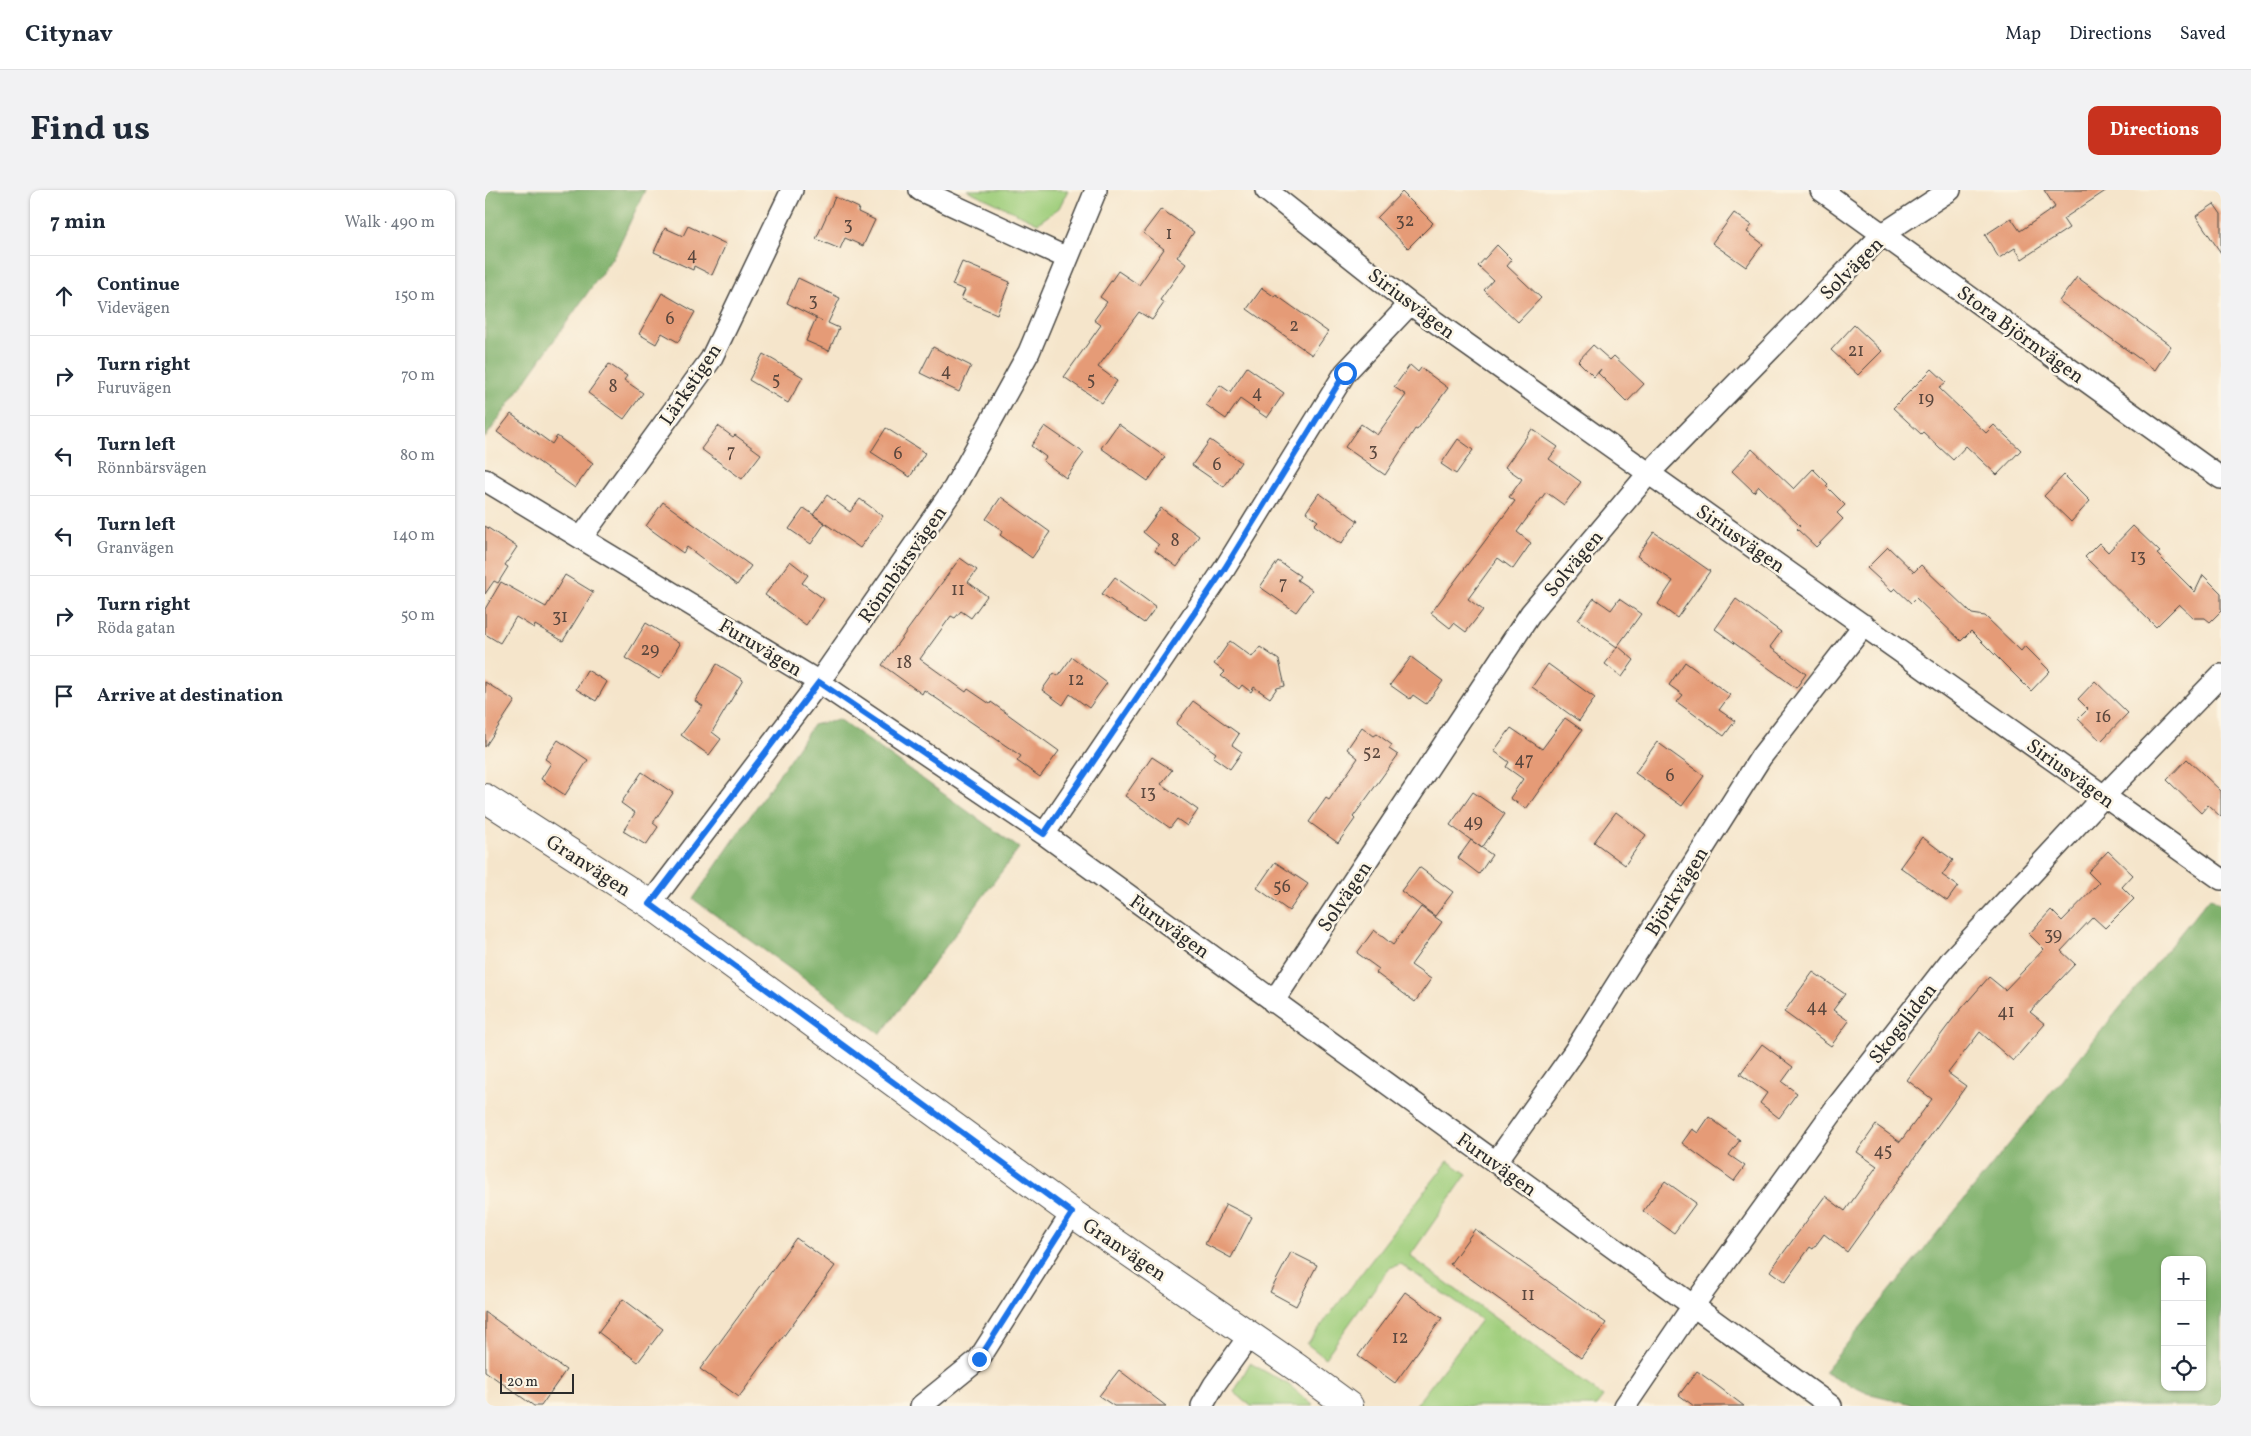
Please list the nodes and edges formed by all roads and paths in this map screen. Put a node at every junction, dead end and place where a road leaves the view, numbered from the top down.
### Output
1 (792, 190) edge
2 (920, 190) edge
3 (1096, 190) edge
4 (1266, 190) edge
5 (1821, 190) edge
6 (1950, 190) edge
7 (1883, 234) junction
8 (1067, 258) junction
9 (1410, 304) junction
10 (1649, 473) junction
11 (2221, 478) edge
12 (485, 480) edge
13 (581, 538) junction
14 (1864, 625) junction
15 (2221, 675) edge
16 (819, 682) junction
17 (2103, 797) junction
18 (485, 798) edge
19 (1044, 834) junction
20 (2221, 879) edge
21 (650, 904) junction
22 (1273, 1002) junction
23 (1496, 1162) junction
24 (1072, 1213) junction
25 (1693, 1306) junction
26 (1250, 1335) junction
27 (921, 1406) edge
28 (1202, 1406) edge
29 (1349, 1406) edge
30 (1625, 1406) edge
31 (1831, 1406) edge

1 - 13 street, Lärkstigen
2 - 8 street
3 - 8 street, Rönnbärsvägen
4 - 9 street, Siriusvägen
5 - 7 street, Stora Björnvägen
6 - 7 street, Solvägen
7 - 10 street, Solvägen
7 - 11 street, Stora Björnvägen
8 - 16 street, Rönnbärsvägen
9 - 10 street, Siriusvägen
9 - 19 street
10 - 14 street, Siriusvägen
10 - 22 street, Solvägen
12 - 13 street, Furuvägen
13 - 16 street, Furuvägen
14 - 17 street, Siriusvägen
14 - 23 street, Björkvägen
15 - 17 street, Skogsliden
16 - 19 street, Furuvägen
16 - 21 street, Rönnbärsvägen
17 - 20 street, Siriusvägen
17 - 25 street, Skogsliden
18 - 21 street, Granvägen
19 - 22 street, Furuvägen
21 - 24 street, Granvägen
22 - 23 street, Furuvägen
23 - 25 street, Furuvägen
24 - 26 street, Granvägen
24 - 27 street
25 - 30 street, Skogsliden
25 - 31 street, Furuvägen
26 - 28 street
26 - 29 street, Granvägen

